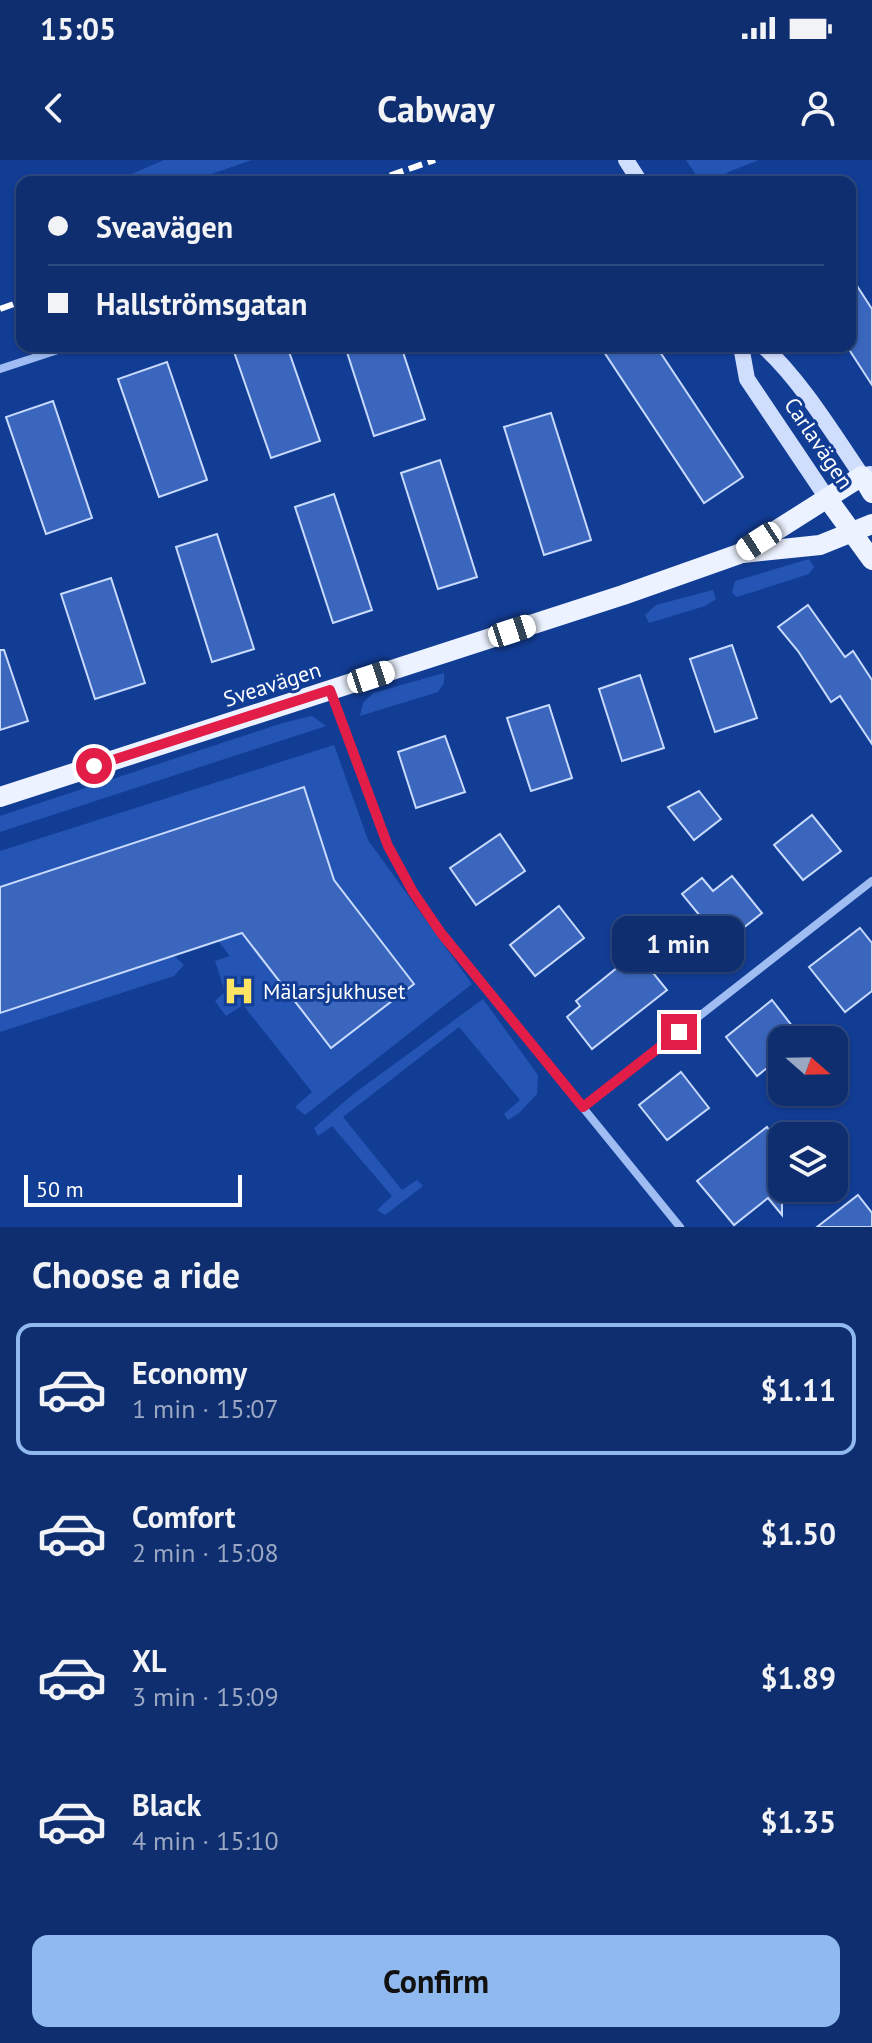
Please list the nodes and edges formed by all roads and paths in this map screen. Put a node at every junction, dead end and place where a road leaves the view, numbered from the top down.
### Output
1 (52, 352) edge
2 (742, 352) edge
3 (770, 352) edge
4 (0, 369) edge
5 (869, 481) edge
6 (827, 498) junction
7 (872, 524) edge
8 (852, 533) junction
9 (739, 554) junction
10 (872, 560) edge
11 (330, 690) junction
12 (0, 797) edge
13 (872, 881) edge
14 (583, 1107) junction
15 (680, 1227) edge

1 - 4 street
2 - 6 main road, Carlavägen
3 - 5 main road, Carlavägen
5 - 6 main road, Sveavägen
6 - 8 main road, Carlavägen
6 - 9 main road, Sveavägen
7 - 8 main road, Sveavägen
8 - 9 main road, Sveavägen
8 - 10 main road, Carlavägen
9 - 11 main road, Sveavägen
11 - 12 main road, Sveavägen
11 - 14 street
13 - 14 street
14 - 15 street

